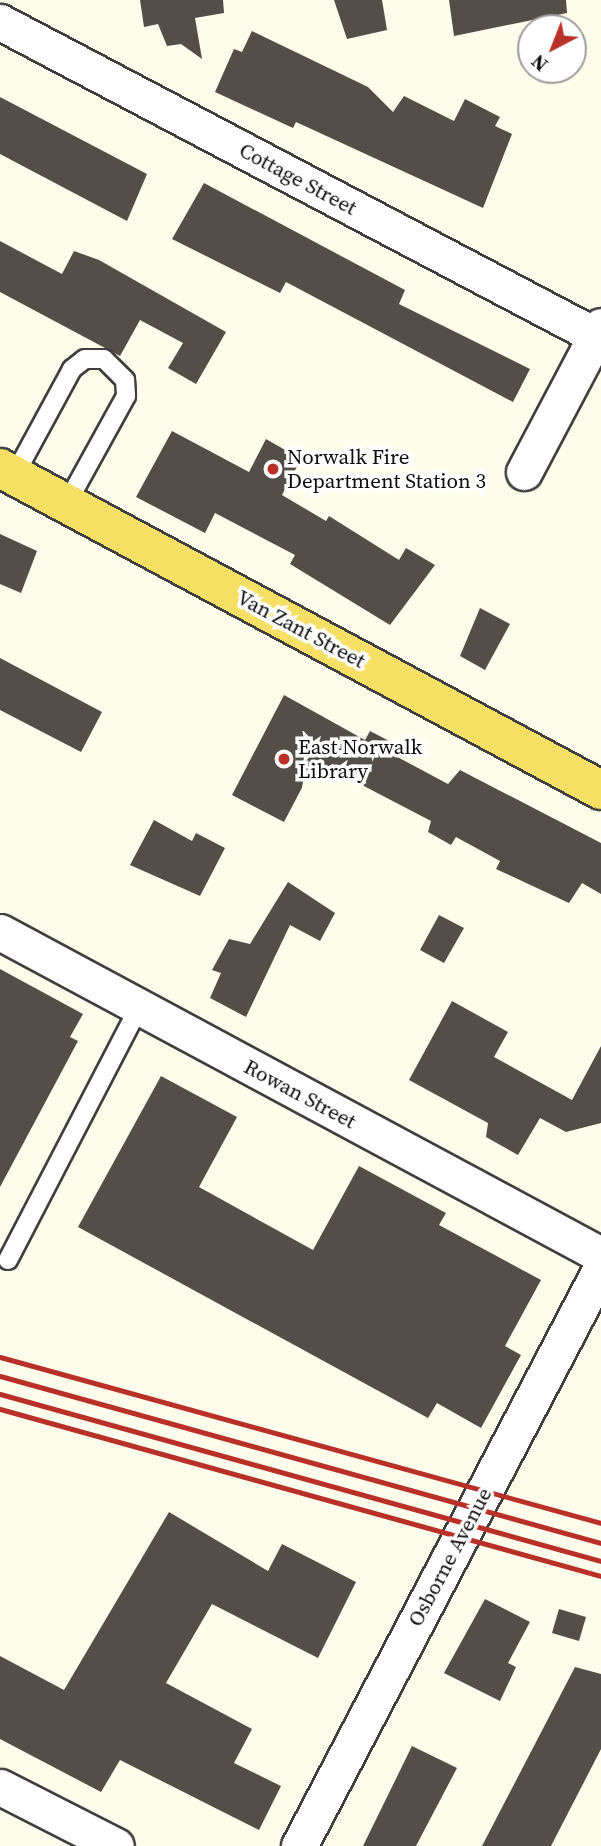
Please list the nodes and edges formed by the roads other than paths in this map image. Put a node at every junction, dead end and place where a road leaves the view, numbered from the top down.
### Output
1 (0, 22) edge
2 (598, 331) edge
3 (7, 472) edge
4 (524, 472) dead end
5 (67, 503) junction
6 (601, 790) edge
7 (0, 932) edge
8 (139, 1007) junction
9 (601, 1255) edge
10 (8, 1260) dead end
11 (601, 1268) edge
12 (0, 1787) edge
13 (116, 1846) edge
14 (299, 1846) edge

1 - 2 street, Cottage Street
2 - 4 street, Cottage Street
3 - 5 main road, Van Zant Street
3 - 5 lane
5 - 6 main road, Van Zant Street
7 - 8 street, Rowan Street
8 - 9 street, Rowan Street
8 - 10 lane
11 - 14 street, Osborne Avenue
12 - 13 street

